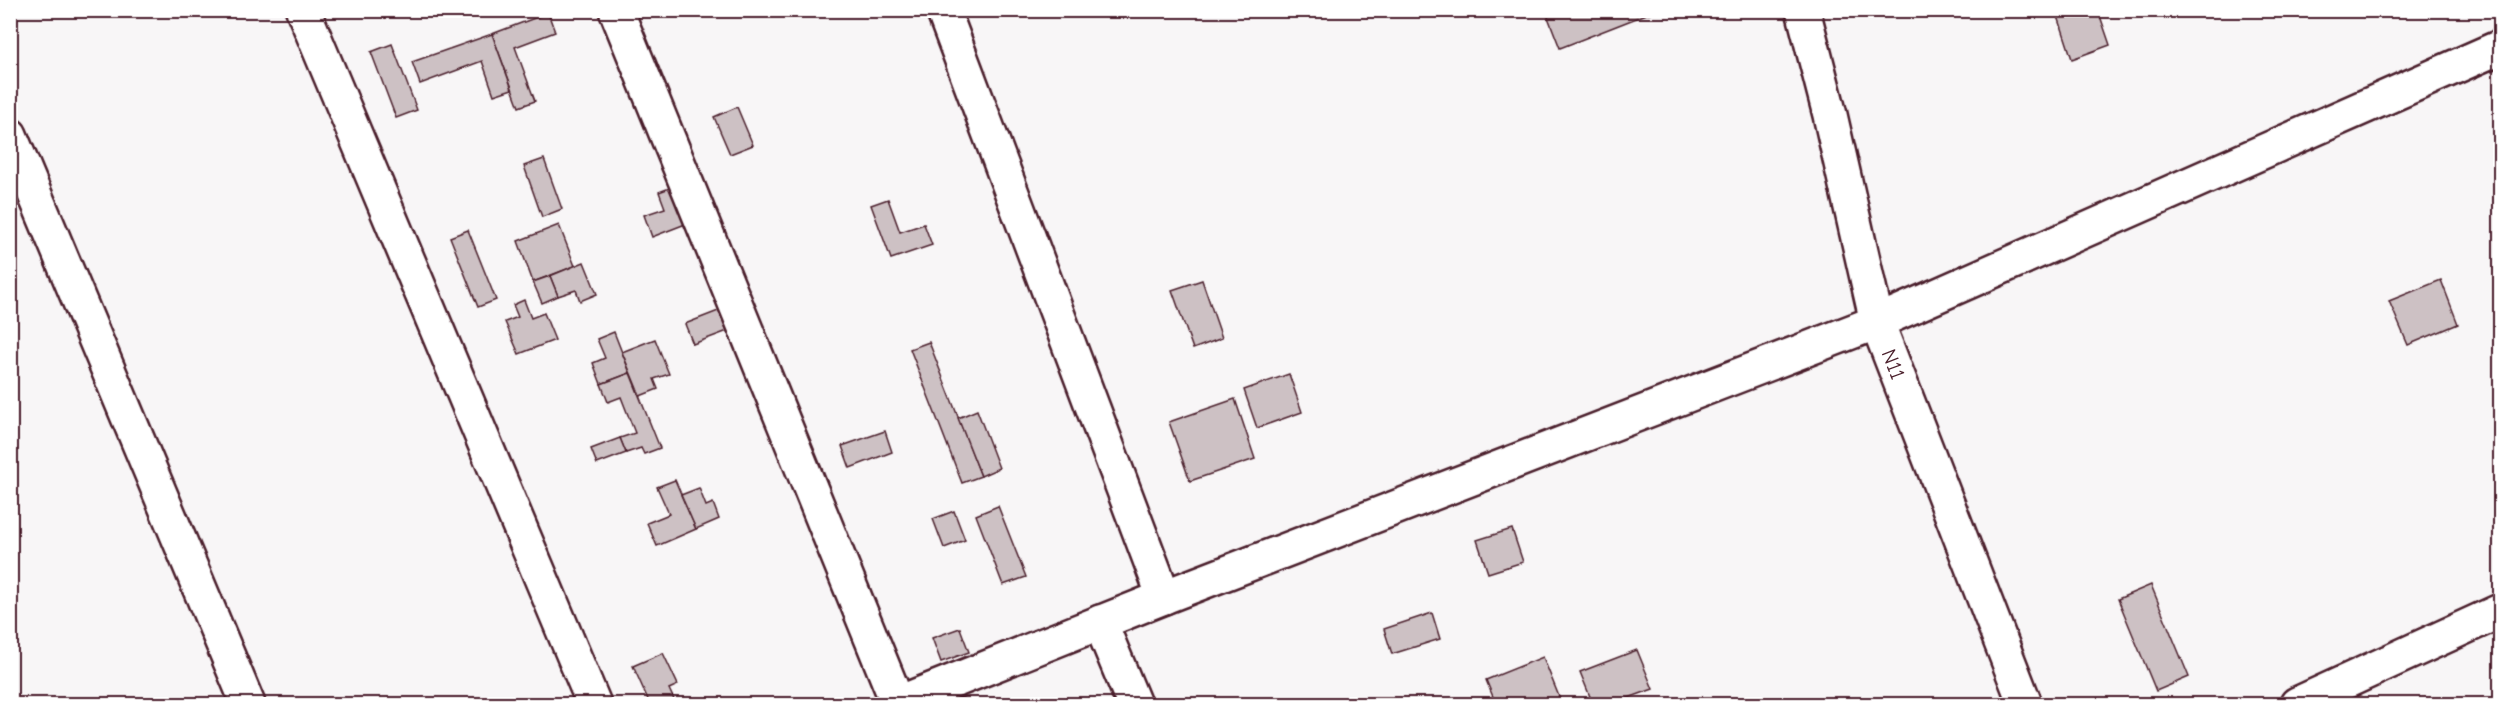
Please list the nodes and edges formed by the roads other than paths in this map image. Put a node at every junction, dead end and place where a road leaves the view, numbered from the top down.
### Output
1 (303, 10) edge
2 (616, 10) edge
3 (943, 10) edge
4 (1803, 10) edge
5 (2500, 47) edge
6 (10, 135) edge
7 (1877, 322) junction
8 (1164, 597) junction
9 (2500, 611) edge
10 (1100, 622) junction
11 (897, 704) edge
12 (248, 705) edge
13 (594, 705) edge
14 (1134, 705) edge
15 (2025, 705) edge
16 (2297, 705) edge

1 - 13 street
2 - 11 street
3 - 8 street
4 - 7 street, N11
5 - 7 street
6 - 12 street
7 - 8 street
7 - 15 street, N11
8 - 10 street
9 - 16 street
10 - 11 street
10 - 14 street

